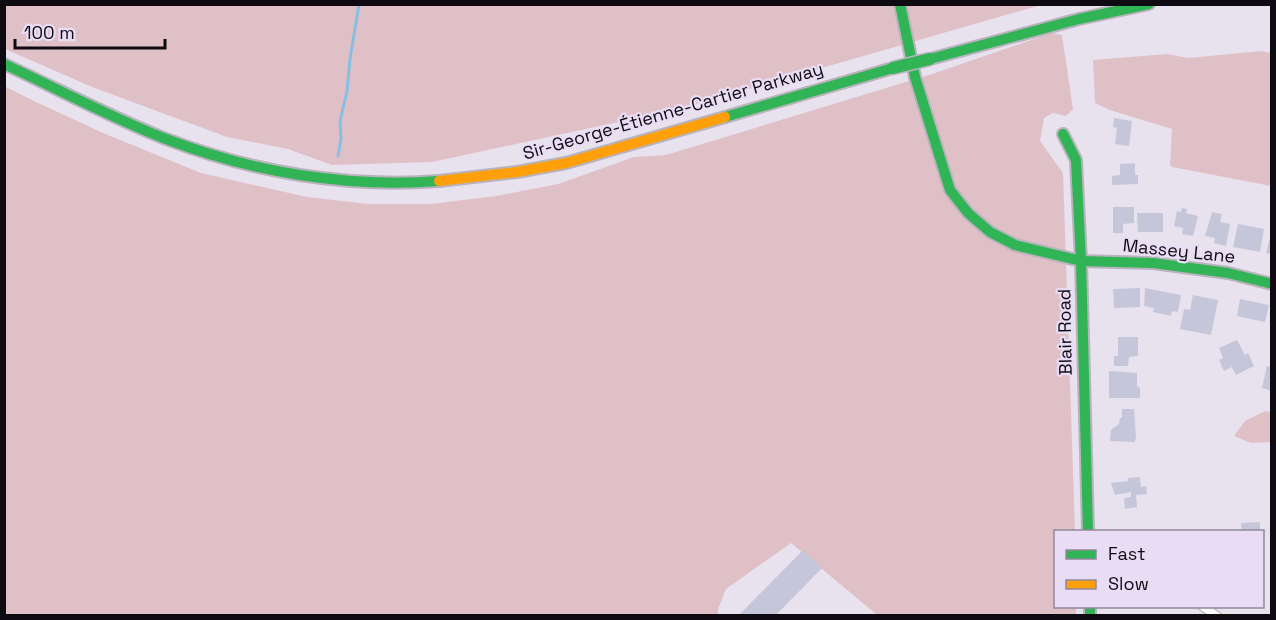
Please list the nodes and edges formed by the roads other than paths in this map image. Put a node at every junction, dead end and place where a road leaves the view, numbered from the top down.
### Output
1 (900, 4) edge
2 (1149, 4) edge
3 (4, 64) edge
4 (1063, 134) dead end
5 (1081, 261) junction
6 (1272, 284) edge
7 (1088, 530) edge

1 - 5 main road, Massey Lane
2 - 3 main road, Sir-George-Étienne-Cartier Parkway, bridge
4 - 5 main road, Blair Road
5 - 6 main road, Massey Lane
5 - 7 main road, Blair Road

